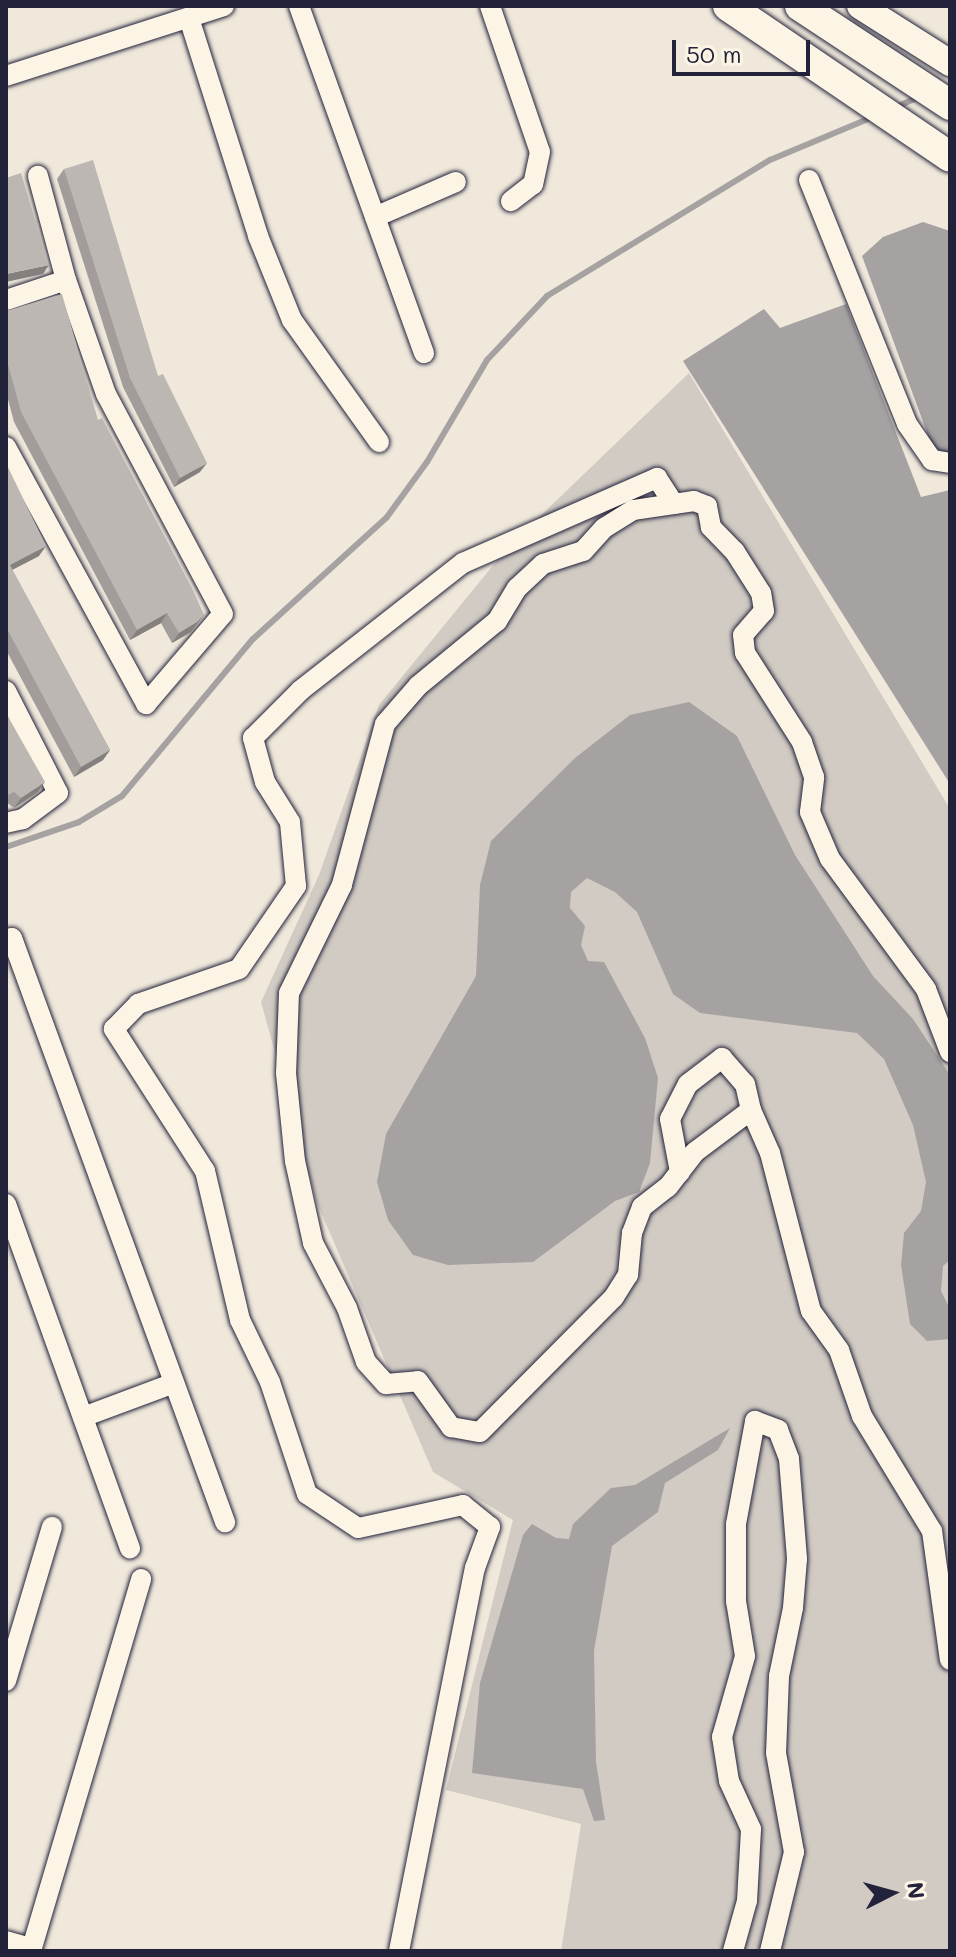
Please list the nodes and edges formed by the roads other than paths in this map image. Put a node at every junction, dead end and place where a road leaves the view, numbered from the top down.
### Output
1 (299, 6) edge
2 (490, 6) edge
3 (728, 6) edge
4 (800, 6) edge
5 (860, 6) edge
6 (220, 7) edge
7 (166, 15) edge
8 (189, 18) junction
9 (950, 63) edge
10 (6, 76) edge
11 (950, 105) edge
12 (950, 157) edge
13 (38, 176) dead end
14 (809, 180) dead end
15 (456, 182) dead end
16 (511, 201) dead end
17 (375, 217) junction
18 (66, 280) junction
19 (6, 300) edge
20 (424, 353) dead end
21 (379, 442) dead end
22 (6, 447) edge
23 (950, 463) edge
24 (674, 504) junction
25 (6, 691) edge
26 (6, 823) edge
27 (6, 940) edge
28 (950, 1052) edge
29 (751, 1110) junction
30 (680, 1172) junction
31 (6, 1204) edge
32 (174, 1383) junction
33 (83, 1417) junction
34 (225, 1522) dead end
35 (52, 1527) dead end
36 (130, 1548) dead end
37 (141, 1579) dead end
38 (950, 1660) edge
39 (6, 1681) edge
40 (6, 1941) edge
41 (31, 1950) edge
42 (399, 1951) edge
43 (733, 1951) edge
44 (770, 1951) edge

1 - 17 street
2 - 16 street
3 - 12 highway
4 - 11 highway
5 - 9 main road
6 - 8 street
7 - 8 street
7 - 10 street
8 - 21 street
13 - 18 street
14 - 23 street
15 - 17 street
17 - 20 street
18 - 19 street
18 - 22 street
24 - 28 street
24 - 30 street
24 - 42 street
25 - 26 street
27 - 32 street
29 - 30 street
29 - 30 street
29 - 38 street
31 - 33 street
32 - 33 street
32 - 34 street
33 - 36 street
35 - 39 street
37 - 41 street
40 - 41 street
43 - 44 street

